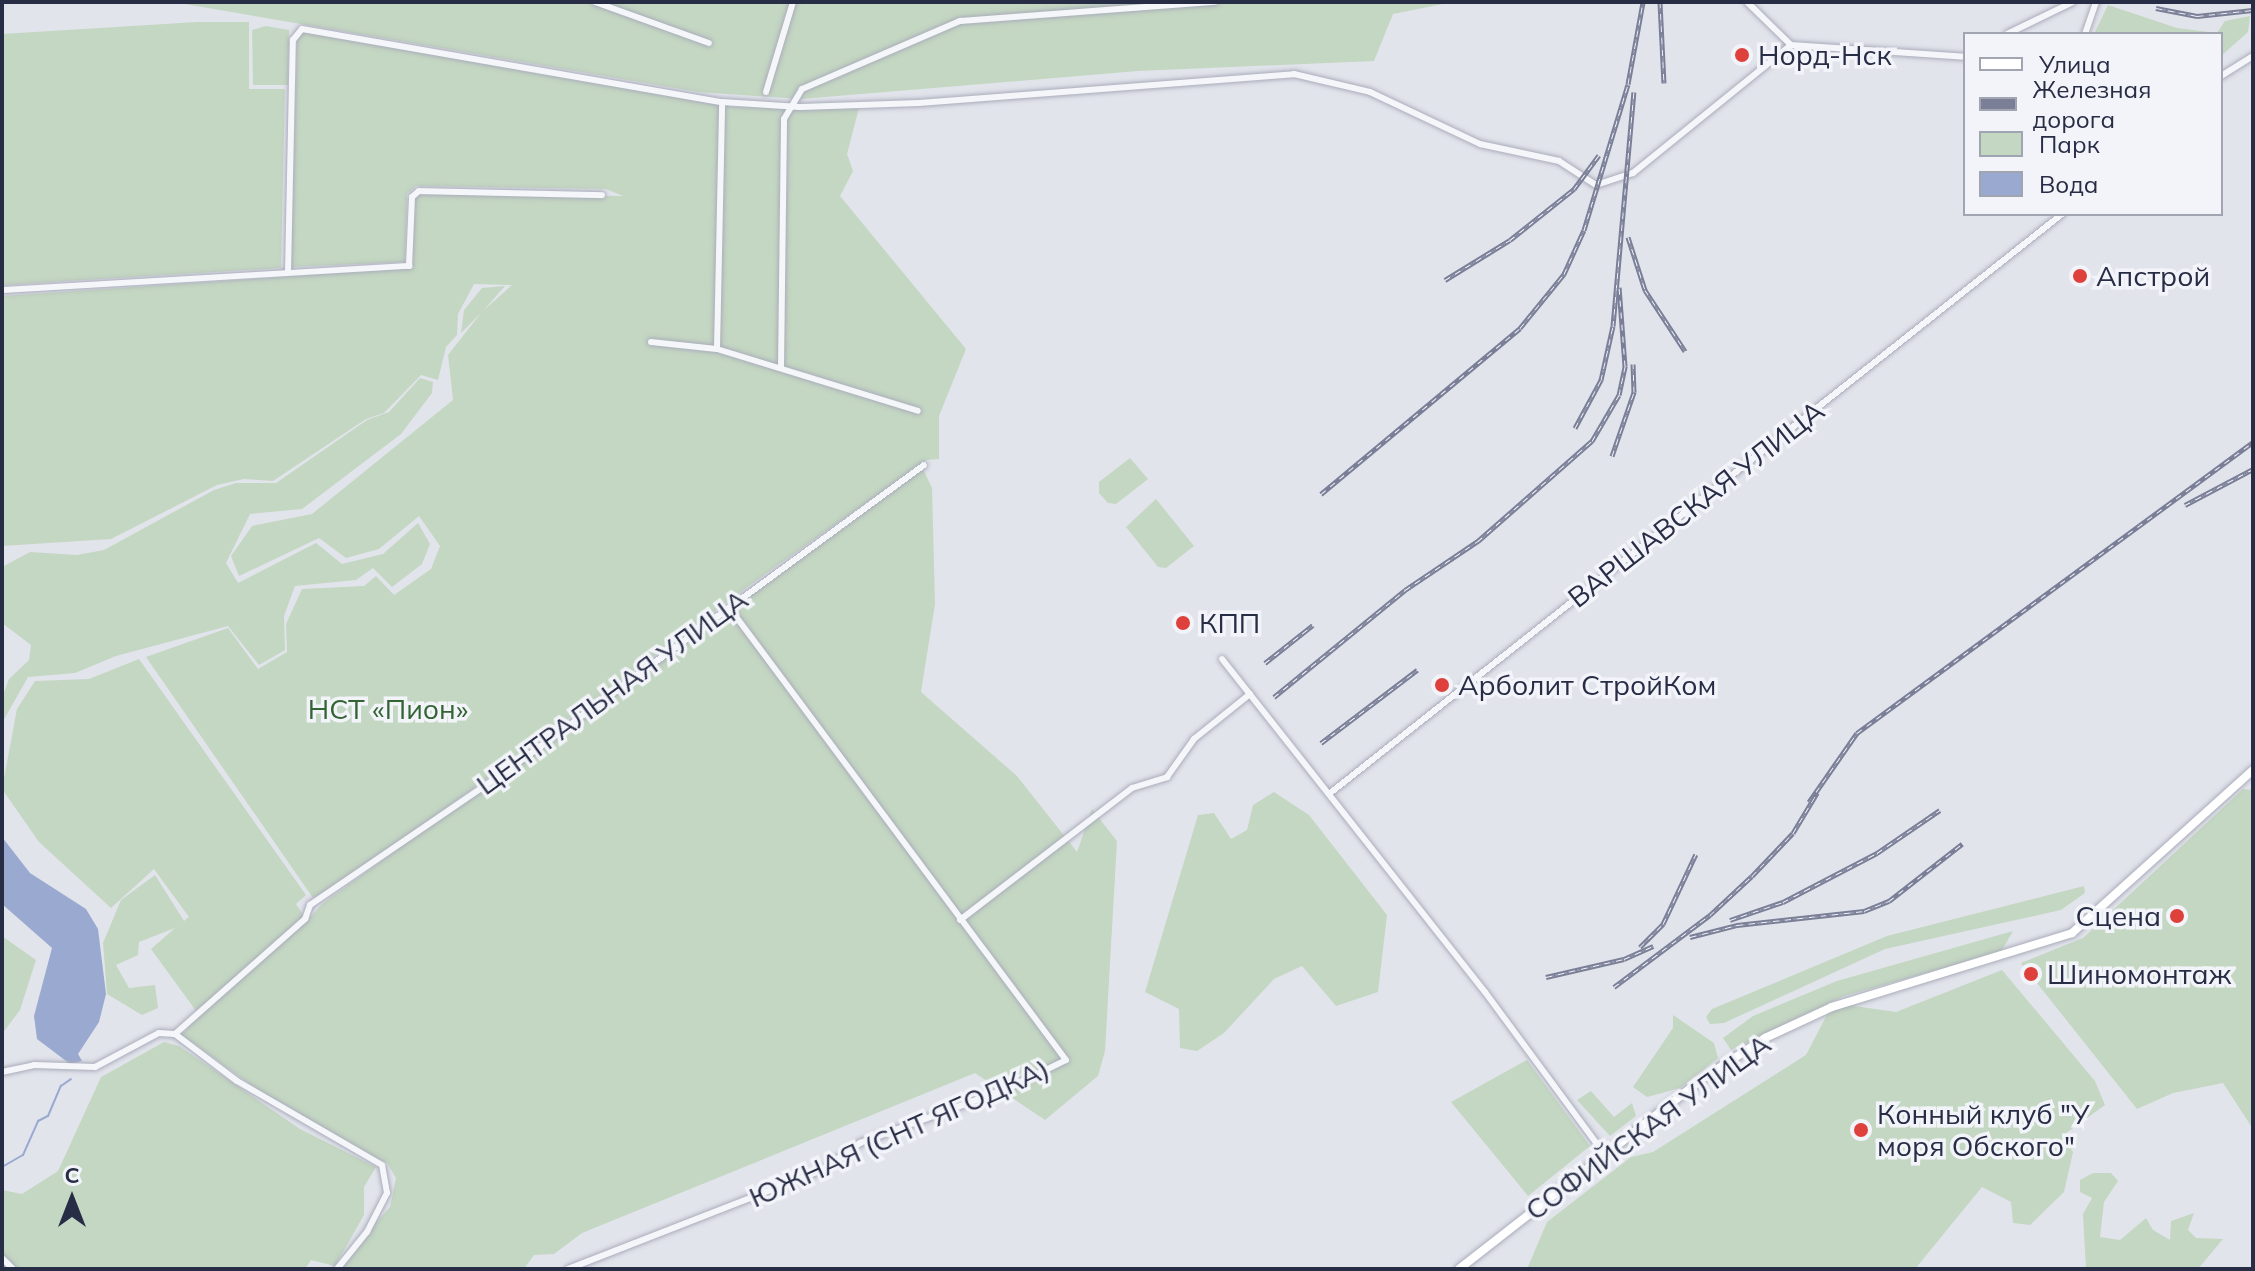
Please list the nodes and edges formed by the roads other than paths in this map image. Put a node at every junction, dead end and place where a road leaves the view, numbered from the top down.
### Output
1 (595, 2) edge
2 (793, 2) edge
3 (1215, 2) edge
4 (1747, 2) edge
5 (2073, 2) edge
6 (2096, 2) edge
7 (2011, 32) edge
8 (2086, 32) edge
9 (709, 43) dead end
10 (1791, 45) junction
11 (2253, 56) edge
12 (1963, 57) edge
13 (2223, 75) edge
14 (766, 92) dead end
15 (722, 102) junction
16 (792, 103) junction
17 (602, 195) dead end
18 (2059, 216) edge
19 (288, 272) junction
20 (2, 290) edge
21 (651, 342) dead end
22 (717, 349) junction
23 (781, 368) junction
24 (918, 411) dead end
25 (924, 465) dead end
26 (734, 614) dead end
27 (1222, 659) dead end
28 (1250, 694) junction
29 (2253, 770) edge
30 (1329, 794) junction
31 (960, 920) junction
32 (175, 1034) junction
33 (2, 1072) edge
34 (1607, 1156) junction
35 (2, 1258) edge
36 (13, 1269) edge
37 (337, 1269) edge
38 (568, 1269) edge
39 (1459, 1269) edge

1 - 9 street
2 - 14 street
3 - 16 street
4 - 10 street
5 - 7 street
6 - 8 street
10 - 12 street
10 - 16 street
11 - 13 street
15 - 16 street
15 - 19 street
15 - 22 street
16 - 23 street
17 - 19 street
18 - 30 street, ВАРШАВСКАЯ УЛИЦА
19 - 20 street
21 - 22 street
22 - 23 street
23 - 24 street
25 - 32 street, ЦЕНТРАЛЬНАЯ УЛИЦА
26 - 31 street
27 - 28 street
28 - 30 street
28 - 31 street
29 - 34 main road, СОФИЙСКАЯ УЛИЦА
30 - 34 street
31 - 38 street, ЮЖНАЯ (СНТ ЯГОДКА)
32 - 33 street
32 - 37 street
34 - 39 main road, СОФИЙСКАЯ УЛИЦА
35 - 36 street

